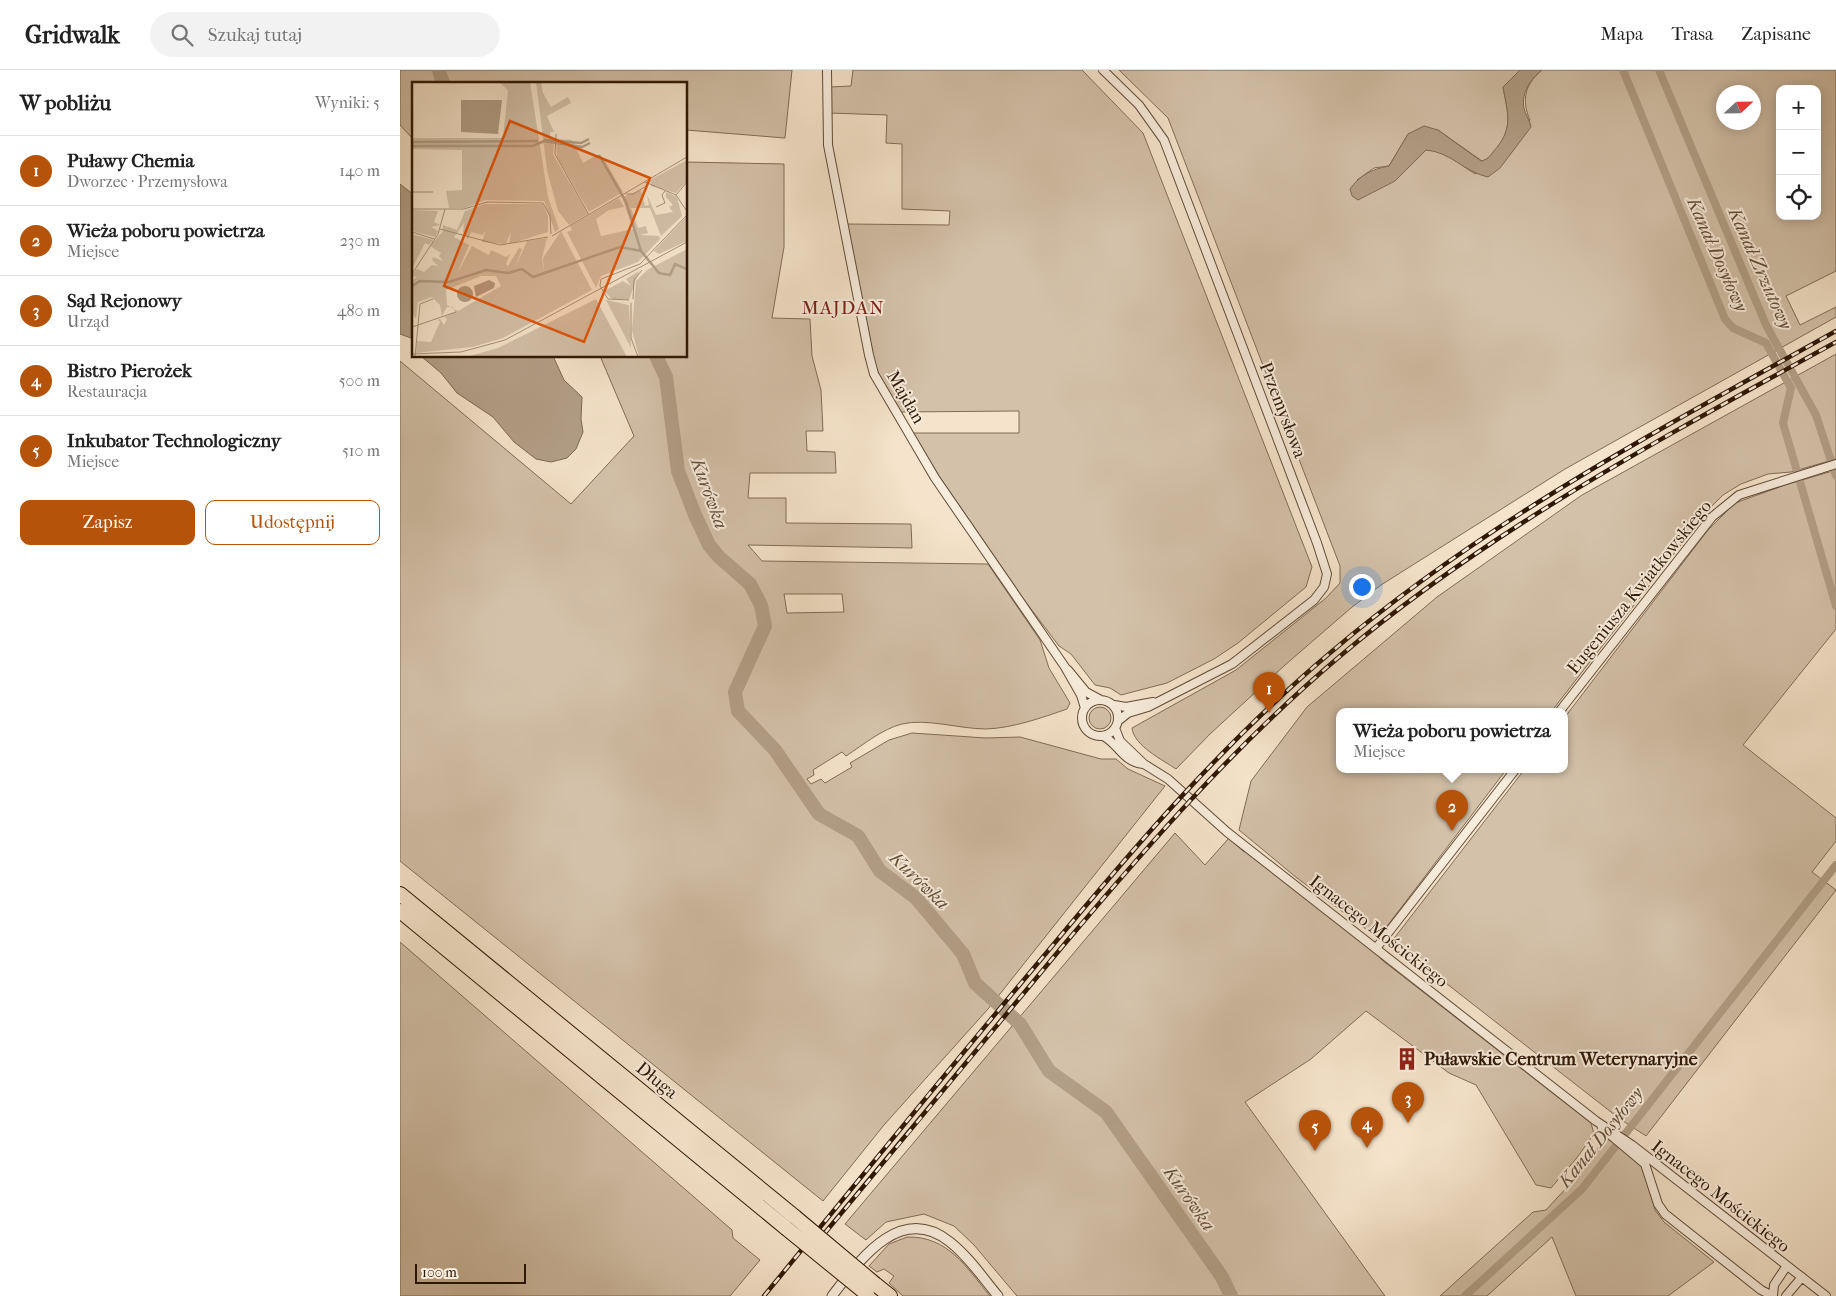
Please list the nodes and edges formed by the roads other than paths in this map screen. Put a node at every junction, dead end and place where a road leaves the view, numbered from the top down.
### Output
1 (827, 70) edge
2 (1103, 70) edge
3 (1836, 464) edge
4 (1065, 667) junction
5 (1099, 699) junction
6 (1155, 702) junction
7 (1114, 705) junction
8 (1085, 708) junction
9 (1562, 708) edge
10 (1117, 724) junction
11 (1103, 736) junction
12 (1144, 764) junction
13 (1513, 773) edge
14 (400, 894) edge
15 (400, 911) edge
16 (1377, 947) junction
17 (556, 1031) junction
18 (1630, 1147) junction
19 (1669, 1175) junction
20 (1652, 1184) junction
21 (1786, 1267) junction
22 (1802, 1278) junction
23 (870, 1291) edge
24 (832, 1296) edge
25 (890, 1296) edge
26 (998, 1296) edge
27 (1773, 1296) edge
28 (1786, 1296) edge
29 (1826, 1296) edge

1 - 4 street, Majdan
2 - 6 street, Przemysłowa
3 - 9 street, Eugeniusza Kwiatkowskiego
4 - 5 street, Majdan
4 - 8 street, Majdan
5 - 7 street
5 - 8 street
6 - 7 street, Przemysłowa
6 - 10 street, Przemysłowa
7 - 10 street
8 - 11 street
10 - 11 street
10 - 12 street, Ignacego Mościckiego
11 - 12 street, Ignacego Mościckiego
12 - 16 street, Ignacego Mościckiego
13 - 16 street
14 - 17 highway, Długa
15 - 17 highway, Długa
16 - 18 street, Ignacego Mościckiego
17 - 23 highway, Długa, bridge
18 - 19 street, Ignacego Mościckiego
18 - 20 street, Ignacego Mościckiego
19 - 20 street
19 - 21 street, Ignacego Mościckiego
20 - 27 street, Ignacego Mościckiego
21 - 22 street, Ignacego Mościckiego
21 - 27 street
22 - 28 street
22 - 29 street, Ignacego Mościckiego
23 - 25 highway, Długa
24 - 26 street

